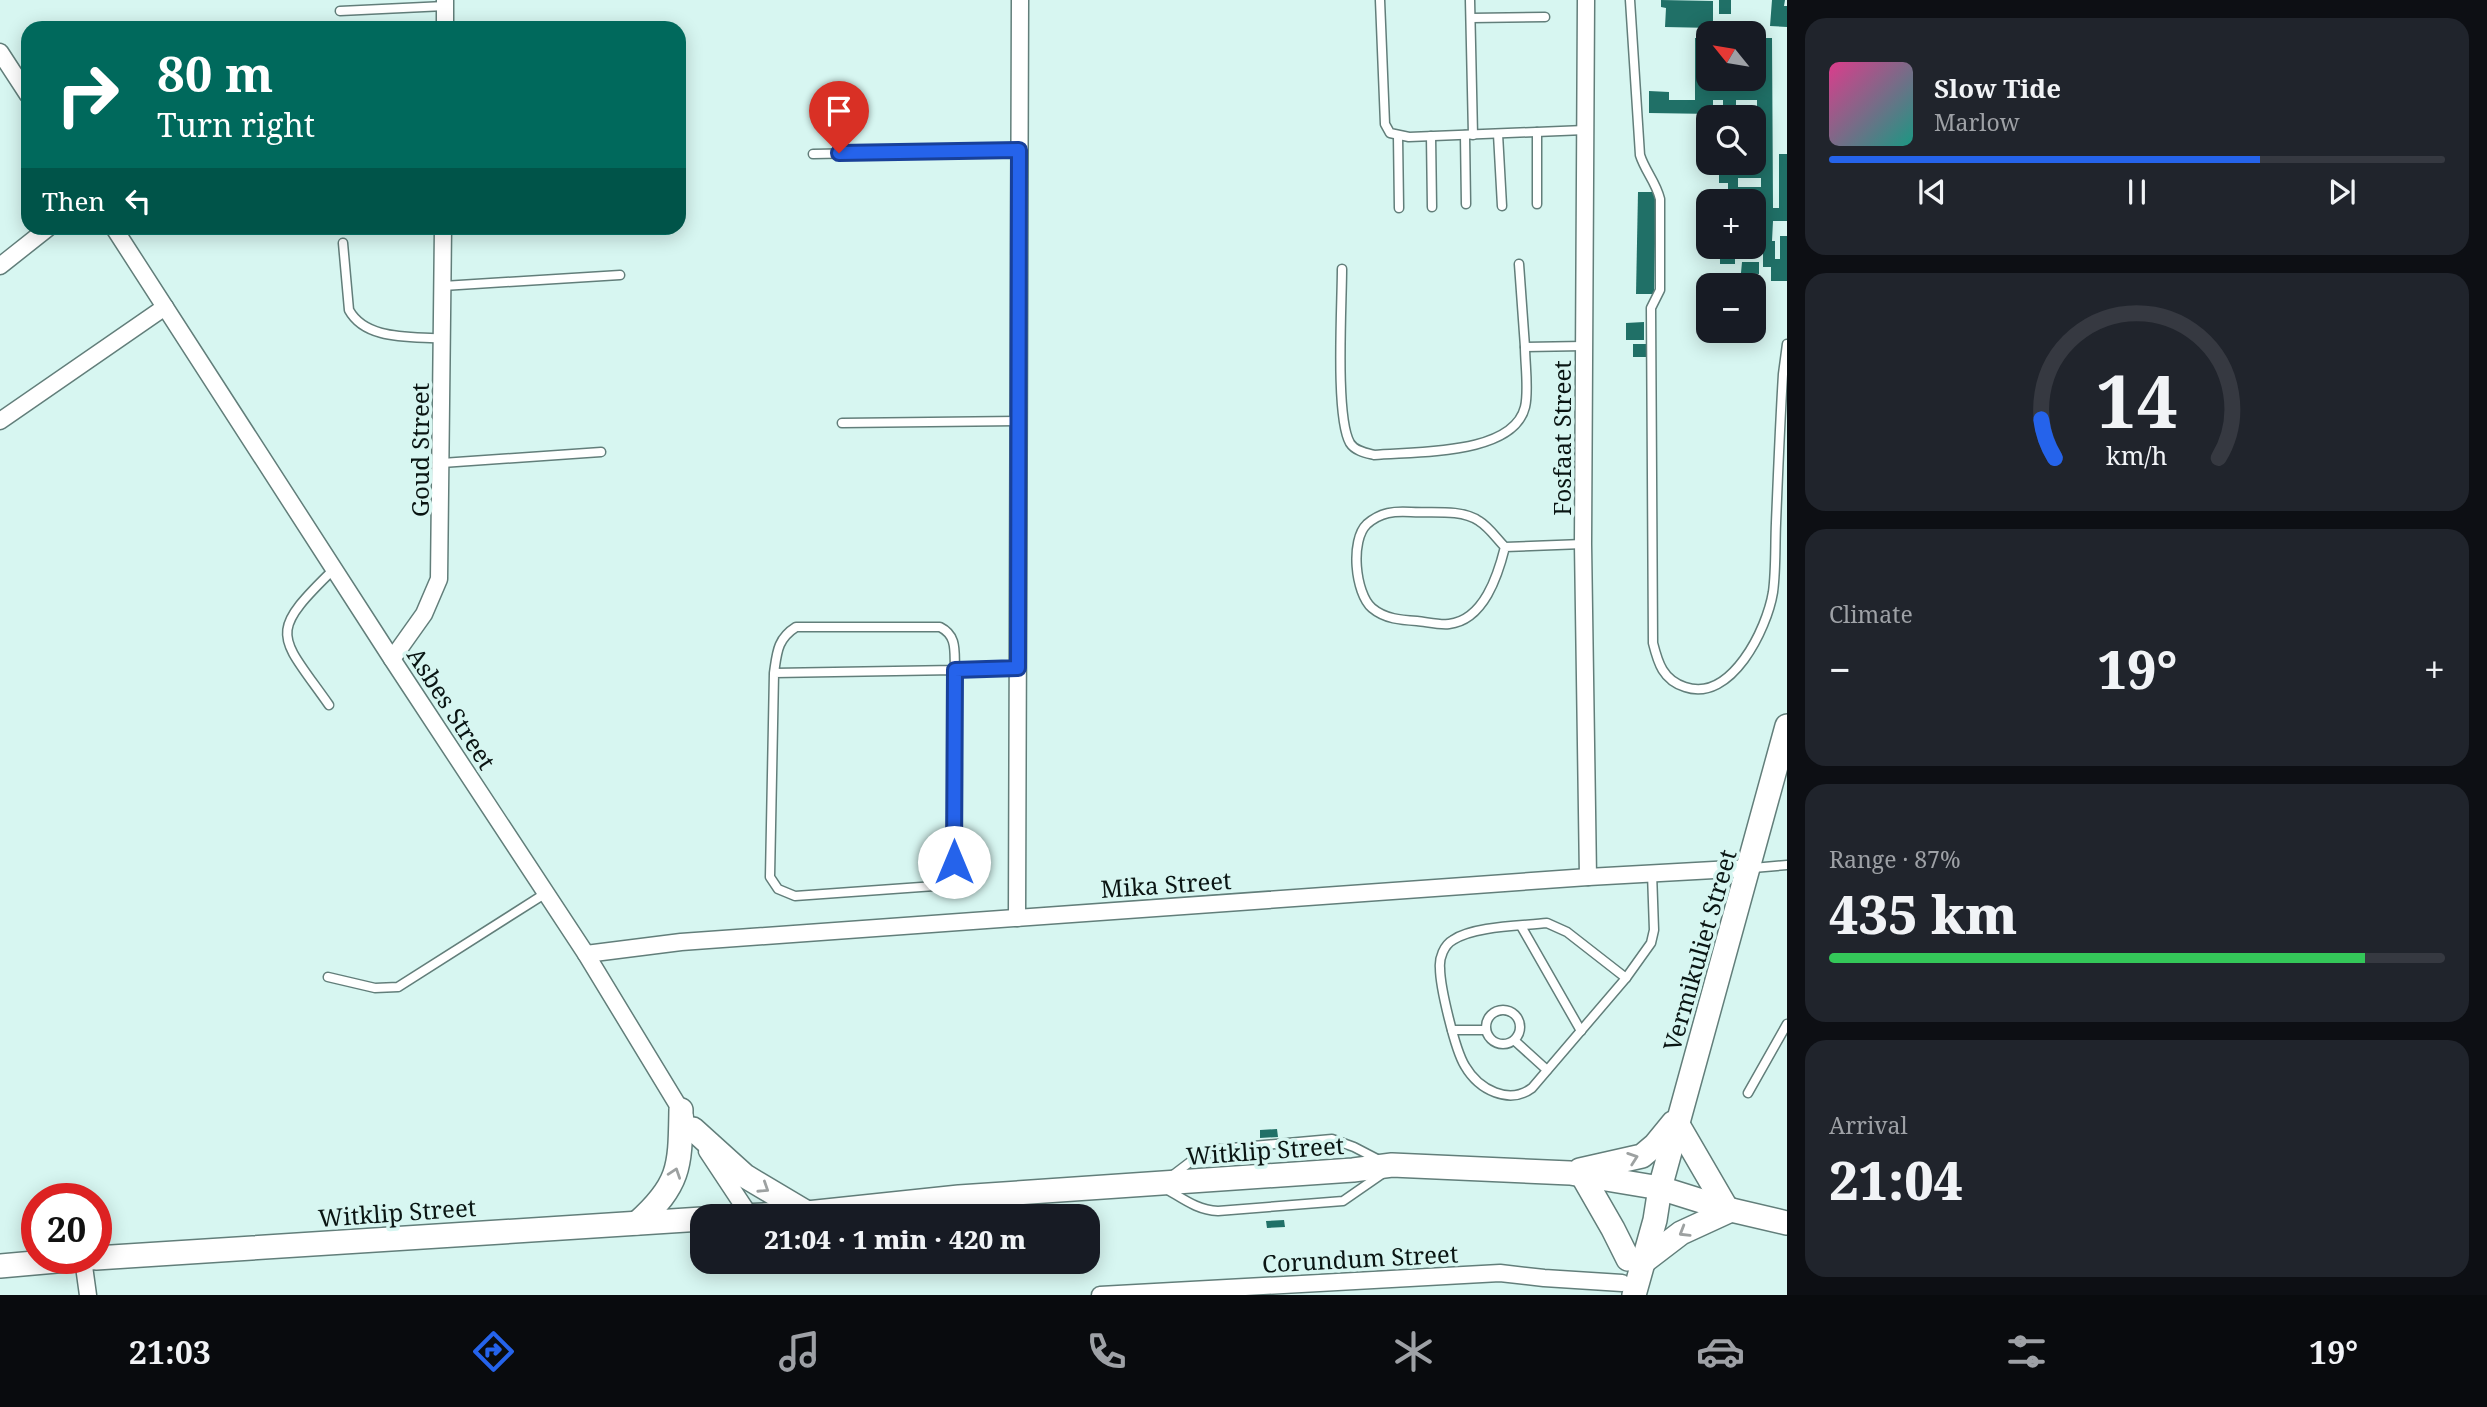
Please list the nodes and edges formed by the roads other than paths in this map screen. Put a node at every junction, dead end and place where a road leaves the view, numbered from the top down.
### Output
1 (1020, 0) edge
2 (1380, 0) edge
3 (1470, 0) edge
4 (1586, 0) edge
5 (1630, 0) edge
6 (445, 3) edge
7 (340, 10) dead end
8 (1545, 17) dead end
9 (1471, 19) junction
10 (445, 21) edge
11 (0, 52) edge
12 (21, 84) edge
13 (1585, 130) junction
14 (1537, 132) junction
15 (1497, 134) junction
16 (1469, 135) junction
17 (1398, 136) junction
18 (1431, 136) junction
19 (1019, 150) junction
20 (814, 154) dead end
21 (1466, 204) dead end
22 (1536, 204) dead end
23 (1502, 206) dead end
24 (1432, 207) dead end
25 (1399, 208) dead end
26 (39, 235) edge
27 (119, 235) edge
28 (443, 235) edge
29 (343, 243) dead end
30 (1519, 264) dead end
31 (0, 267) edge
32 (1342, 269) dead end
33 (620, 275) dead end
34 (443, 286) junction
35 (165, 307) junction
36 (443, 339) junction
37 (1787, 344) edge
38 (1584, 346) junction
39 (1525, 347) junction
40 (0, 421) edge
41 (1019, 421) junction
42 (842, 423) dead end
43 (601, 452) dead end
44 (442, 463) junction
45 (1583, 544) junction
46 (1505, 547) junction
47 (334, 569) junction
48 (393, 659) junction
49 (1018, 668) junction
50 (955, 670) junction
51 (774, 673) junction
52 (329, 705) dead end
53 (1787, 726) edge
54 (1787, 865) edge
55 (1750, 868) junction
56 (1652, 873) junction
57 (1588, 877) junction
58 (546, 893) junction
59 (1017, 918) junction
60 (1521, 926) junction
61 (586, 954) junction
62 (328, 977) dead end
63 (1626, 978) junction
64 (1787, 1024) edge
65 (1452, 1030) junction
66 (1486, 1030) junction
67 (1581, 1031) junction
68 (1515, 1041) junction
69 (1547, 1070) junction
70 (1748, 1093) dead end
71 (687, 1119) junction
72 (1678, 1119) junction
73 (1391, 1165) junction
74 (1576, 1174) junction
75 (1161, 1184) junction
76 (1660, 1188) junction
77 (742, 1204) edge
78 (792, 1204) edge
79 (892, 1204) edge
80 (1729, 1209) junction
81 (690, 1220) edge
82 (637, 1223) junction
83 (1787, 1223) edge
84 (112, 1257) edge
85 (1635, 1261) junction
86 (21, 1264) edge
87 (0, 1266) edge
88 (85, 1274) edge
89 (1625, 1291) edge
90 (88, 1295) edge
91 (1100, 1295) edge

1 - 19 street
2 - 17 lane
3 - 9 lane
4 - 13 street, Fosfaat Street
5 - 37 lane
6 - 7 lane
6 - 10 street
8 - 9 lane
9 - 16 lane
11 - 12 street
13 - 14 lane
13 - 38 street, Fosfaat Street
14 - 15 lane
14 - 22 lane
15 - 16 lane
15 - 23 lane
16 - 18 lane
16 - 21 lane
17 - 18 lane
17 - 25 lane
18 - 24 lane
19 - 20 lane
19 - 41 street
26 - 31 street
27 - 35 street, Asbes Street
28 - 34 street, Goud Street
29 - 36 lane
30 - 39 lane
32 - 39 lane
33 - 34 lane
34 - 36 street, Goud Street
35 - 40 street
35 - 47 street, Asbes Street
36 - 44 street, Goud Street
38 - 39 lane
38 - 45 street, Fosfaat Street
41 - 42 lane
41 - 49 street
43 - 44 lane
44 - 48 street, Goud Street
45 - 46 lane
45 - 57 street, Fosfaat Street
46 - 46 lane
47 - 48 street, Asbes Street
47 - 52 lane
48 - 58 street, Asbes Street
49 - 50 lane
49 - 59 street
50 - 51 lane
50 - 51 lane
50 - 51 lane
53 - 55 main road, Vermikuliet Street
54 - 55 lane
55 - 56 street, Mika Street
55 - 72 main road, Vermikuliet Street
56 - 57 street, Mika Street
56 - 63 lane
57 - 59 street, Mika Street
58 - 61 street, Asbes Street
58 - 62 lane
59 - 61 street, Mika Street
60 - 63 lane
60 - 65 lane
60 - 67 lane
61 - 71 street, Asbes Street
63 - 67 lane
64 - 70 lane
65 - 66 lane
65 - 69 lane
66 - 68 lane
66 - 68 lane
67 - 69 lane
68 - 69 lane
71 - 77 street, Asbes Street
71 -> 78 main road
82 -> 71 main road
74 -> 72 main road
72 - 76 main road, Vermikuliet Street
72 - 80 main road
73 - 74 main road, Witklip Street
73 - 75 main road, Witklip Street
73 - 75 lane
73 - 75 lane
74 - 76 main road, Witklip Street
74 - 85 main road
75 - 79 main road, Witklip Street
76 - 80 main road, Witklip Street
76 - 85 main road, Vermikuliet Street
80 - 83 main road, Witklip Street
80 -> 85 main road
81 - 82 main road, Witklip Street
82 - 84 main road, Witklip Street
85 - 89 main road, Vermikuliet Street
86 - 87 main road
88 - 90 street
89 - 91 street, Corundum Street

